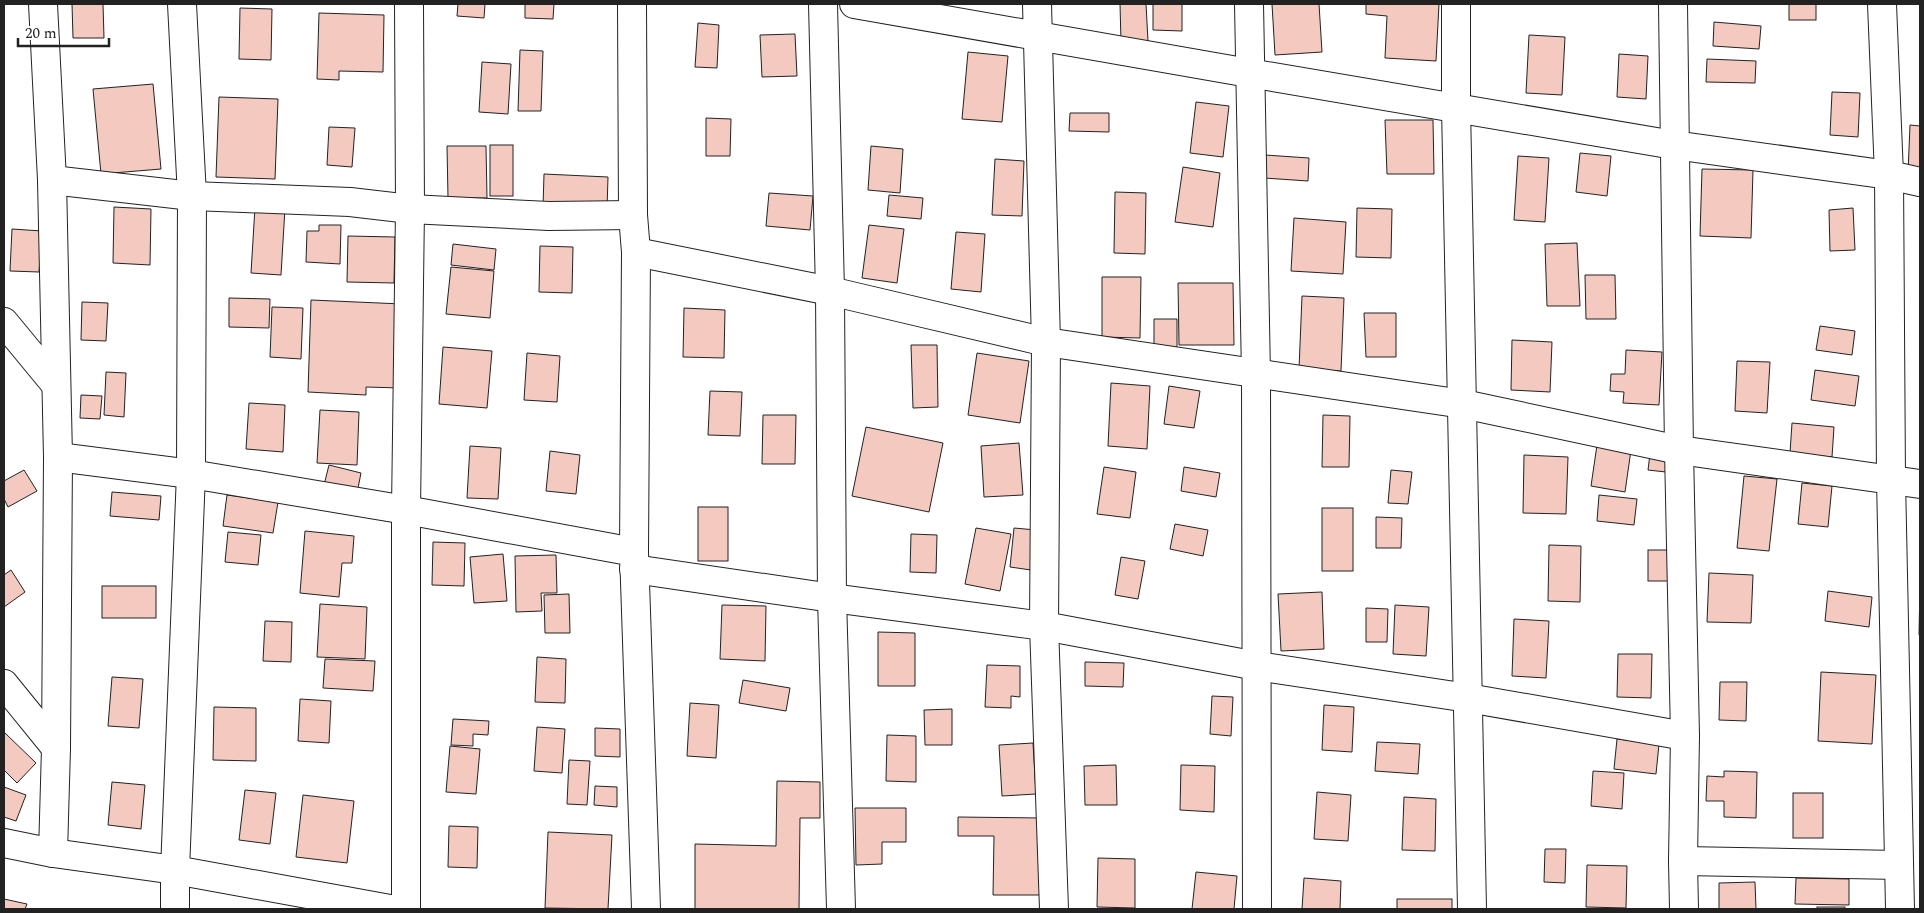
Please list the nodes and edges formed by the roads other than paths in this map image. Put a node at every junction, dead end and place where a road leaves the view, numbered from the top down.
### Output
1 (182, 4) edge
2 (409, 4) edge
3 (632, 4) edge
4 (823, 4) edge
5 (854, 4) edge
6 (1037, 4) edge
7 (1249, 4) edge
8 (1456, 4) edge
9 (1673, 4) edge
10 (1882, 4) edge
11 (40, 6) edge
12 (1037, 36) junction
13 (1249, 73) junction
14 (1456, 108) junction
15 (1674, 144) junction
16 (1889, 175) junction
17 (52, 180) junction
18 (1920, 182) edge
19 (192, 196) junction
20 (410, 209) junction
21 (634, 215) junction
22 (636, 252) junction
23 (830, 291) junction
24 (4, 322) edge
25 (1046, 342) junction
26 (1256, 375) junction
27 (56, 385) junction
28 (1463, 404) junction
29 (1679, 450) junction
30 (58, 458) junction
31 (191, 474) junction
32 (1891, 479) junction
33 (1920, 484) edge
34 (406, 510) junction
35 (634, 561) junction
36 (832, 598) junction
37 (1044, 626) junction
38 (1257, 666) junction
39 (4, 684) edge
40 (1468, 698) junction
41 (1686, 736) junction
42 (56, 748) junction
43 (4, 843) edge
44 (52, 853) junction
45 (1683, 861) junction
46 (1899, 865) junction
47 (175, 870) junction
48 (175, 909) edge
49 (390, 909) edge
50 (406, 909) edge
51 (646, 909) edge
52 (841, 909) edge
53 (1054, 909) edge
54 (1257, 909) edge
55 (1472, 909) edge
56 (1684, 909) edge
57 (1900, 909) edge

1 - 19 street
2 - 20 street
3 - 21 street
4 - 23 street
5 - 12 street
6 - 12 street
7 - 13 street
8 - 14 street
9 - 15 street
10 - 16 street
11 - 17 street
12 - 13 street
12 - 25 street
13 - 14 street
13 - 26 street
14 - 15 street
14 - 28 street
15 - 16 street
15 - 29 street
16 - 18 street
16 - 32 street
17 - 19 street
17 - 27 street
19 - 20 street
19 - 31 street
20 - 21 street
20 - 34 street
21 - 22 street
22 - 23 street
22 - 35 street
23 - 25 street
23 - 36 street
24 - 27 street
25 - 26 street
25 - 37 street
26 - 28 street
26 - 38 street
27 - 30 street
28 - 29 street
28 - 40 street
29 - 32 street
29 - 41 street
30 - 31 street
30 - 42 street
31 - 34 street
31 - 47 street
32 - 33 street
32 - 46 street
34 - 35 street
34 - 50 street
35 - 36 street
35 - 51 street
36 - 37 street
36 - 52 street
37 - 38 street
37 - 53 street
38 - 40 street
38 - 54 street
39 - 42 street
40 - 41 street
40 - 55 street
41 - 45 street
42 - 44 street
43 - 44 street
44 - 47 street
45 - 46 street
45 - 56 street
46 - 57 street
47 - 48 street
47 - 49 street

